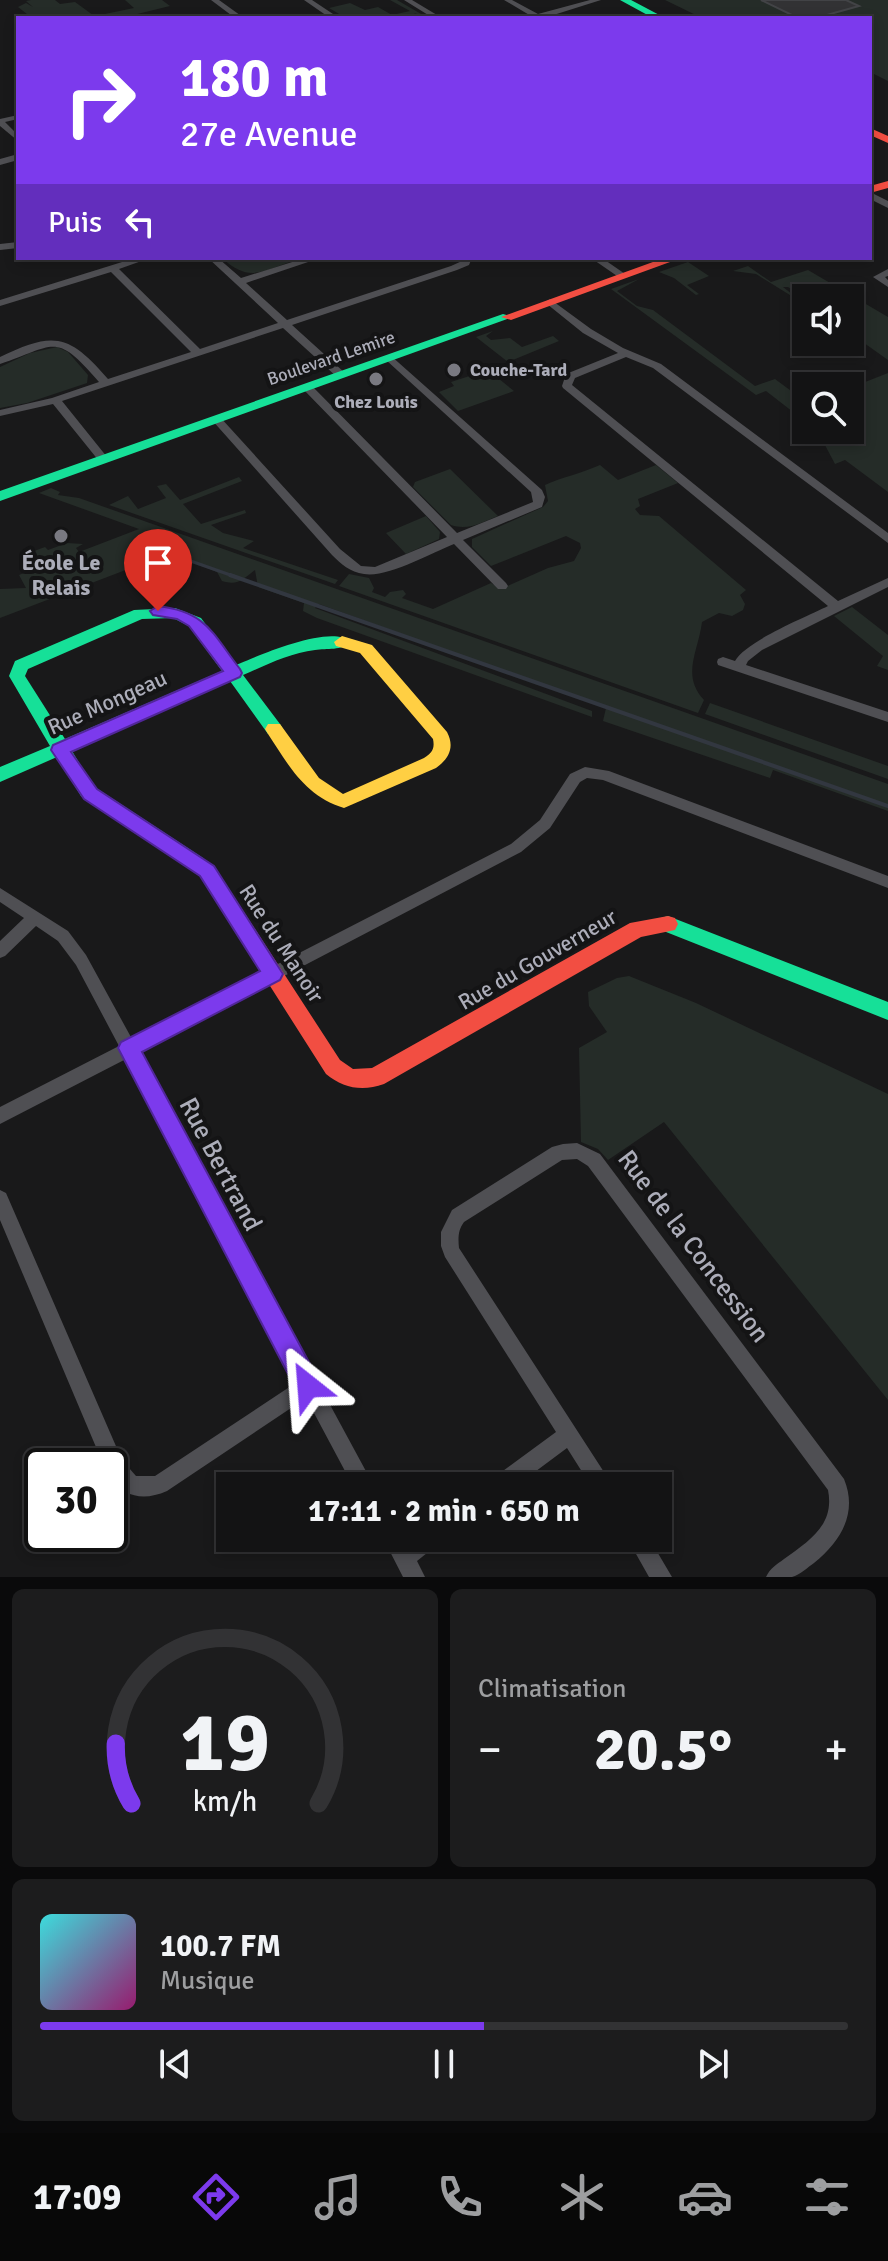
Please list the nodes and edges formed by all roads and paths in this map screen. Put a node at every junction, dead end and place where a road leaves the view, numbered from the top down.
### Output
1 (214, 0) edge
2 (307, 0) edge
3 (407, 0) edge
4 (507, 0) edge
5 (598, 0) edge
6 (611, 0) edge
7 (624, 0) edge
8 (237, 16) edge
9 (332, 16) edge
10 (435, 16) edge
11 (535, 16) edge
12 (541, 16) edge
13 (643, 16) edge
14 (656, 16) edge
15 (0, 121) edge
16 (16, 137) edge
17 (139, 260) edge
18 (215, 260) edge
19 (309, 260) edge
20 (464, 260) edge
21 (599, 260) edge
22 (669, 260) edge
23 (113, 268) junction
24 (888, 272) edge
25 (623, 276) junction
26 (239, 282) junction
27 (888, 284) edge
28 (550, 302) junction
29 (0, 303) edge
30 (285, 324) junction
31 (197, 352) junction
32 (627, 353) junction
33 (390, 358) junction
34 (0, 361) edge
35 (341, 375) junction
36 (106, 383) junction
37 (307, 387) junction
38 (55, 400) junction
39 (0, 413) edge
40 (216, 419) junction
41 (103, 459) junction
42 (0, 496) edge
43 (456, 538) junction
44 (888, 539) edge
45 (888, 582) edge
46 (502, 586) dead end
47 (836, 606) junction
48 (723, 662) dead end
49 (739, 667) junction
50 (234, 673) junction
51 (888, 717) edge
52 (60, 750) junction
53 (0, 775) edge
54 (888, 882) edge
55 (0, 894) edge
56 (35, 917) junction
57 (0, 951) edge
58 (273, 974) junction
59 (888, 1011) edge
60 (129, 1048) junction
61 (349, 1079) joint
62 (0, 1116) edge
63 (0, 1199) edge
64 (308, 1386) junction
65 (570, 1434) junction
66 (356, 1472) edge
67 (518, 1472) edge
68 (594, 1472) edge
69 (401, 1552) edge
70 (646, 1552) edge
71 (414, 1577) edge
72 (661, 1577) edge
73 (777, 1577) edge

1 - 8 street
2 - 9 street
3 - 10 street
4 - 11 street
5 - 12 street
6 - 13 street
7 - 14 street
15 - 16 street
17 - 23 street
18 - 26 street
19 - 26 street
20 - 30 street
21 - 25 street
22 - 25 street, Boulevard Lemire
23 - 29 street
23 - 31 street
24 - 27 street
25 - 28 street, Boulevard Lemire
26 - 30 street
28 - 32 street
28 - 33 street, Boulevard Lemire
30 - 31 street
30 - 35 street
31 - 36 street
32 - 44 street
32 - 47 street
33 - 35 street, Boulevard Lemire
33 - 43 street
34 - 36 street
35 - 37 street, Boulevard Lemire
36 - 38 street
37 - 40 street, Boulevard Lemire
37 - 43 street
38 - 39 street
38 - 41 street
40 - 41 street, Boulevard Lemire
40 - 43 street
41 - 42 street, Boulevard Lemire
43 - 46 street
45 - 47 street
47 - 49 street
48 - 49 street
49 - 51 street
50 - 50 street
50 - 52 street, Rue Mongeau
50 - 52 street, Rue du Manoir
52 - 53 street, Rue Mongeau
52 - 58 street, Rue du Manoir
54 - 58 street
55 - 56 street, Rue Bertrand
56 - 57 street
56 - 60 street, Rue Bertrand
58 - 60 street
58 - 61 street, Rue du Manoir
59 - 61 street, Rue du Gouverneur
60 - 62 street
60 - 64 street, Rue Bertrand
63 - 64 street
64 - 66 street, Rue Bertrand
65 - 67 street
65 - 68 street, Rue de la Concession
65 - 73 street, Rue de la Concession
69 - 71 street
70 - 72 street

